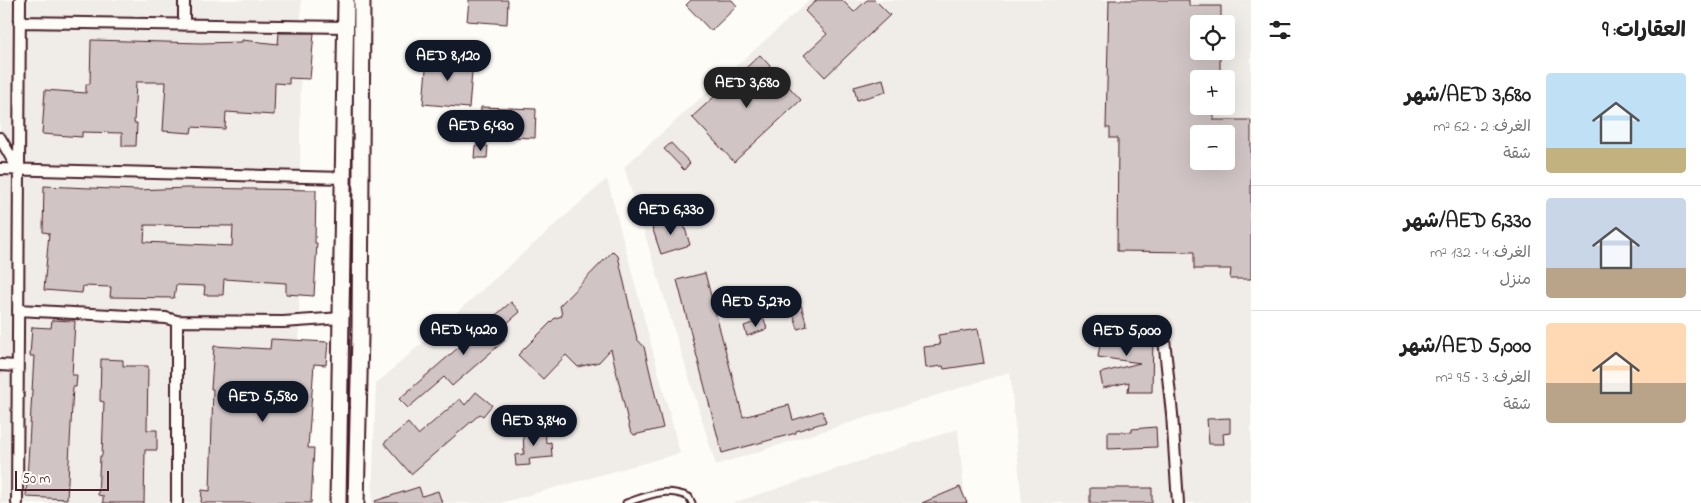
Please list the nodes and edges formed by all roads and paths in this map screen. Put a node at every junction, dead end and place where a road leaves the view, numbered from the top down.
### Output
1 (20, 0) edge
2 (184, 0) edge
3 (346, 0) edge
4 (362, 0) edge
5 (19, 22) junction
6 (184, 25) junction
7 (346, 27) junction
8 (0, 138) edge
9 (0, 169) edge
10 (19, 170) junction
11 (344, 178) junction
12 (18, 310) junction
13 (342, 318) junction
14 (177, 321) junction
15 (1164, 339) dead end
16 (0, 365) edge
17 (17, 366) junction
18 (17, 503) edge
19 (176, 503) edge
20 (338, 503) edge
21 (356, 503) edge
22 (626, 503) edge
23 (692, 503) edge
24 (1178, 503) edge

1 - 5 street
2 - 6 street
3 - 7 street
4 - 21 street
5 - 6 street
5 - 10 street
6 - 7 street
7 - 11 street
8 - 10 street
9 - 10 street
10 - 11 street
10 - 12 street
11 - 13 street
12 - 14 street
12 - 17 street
13 - 14 street
13 - 20 street
14 - 19 street
15 - 24 street
16 - 17 street
17 - 18 street
22 - 23 lane

